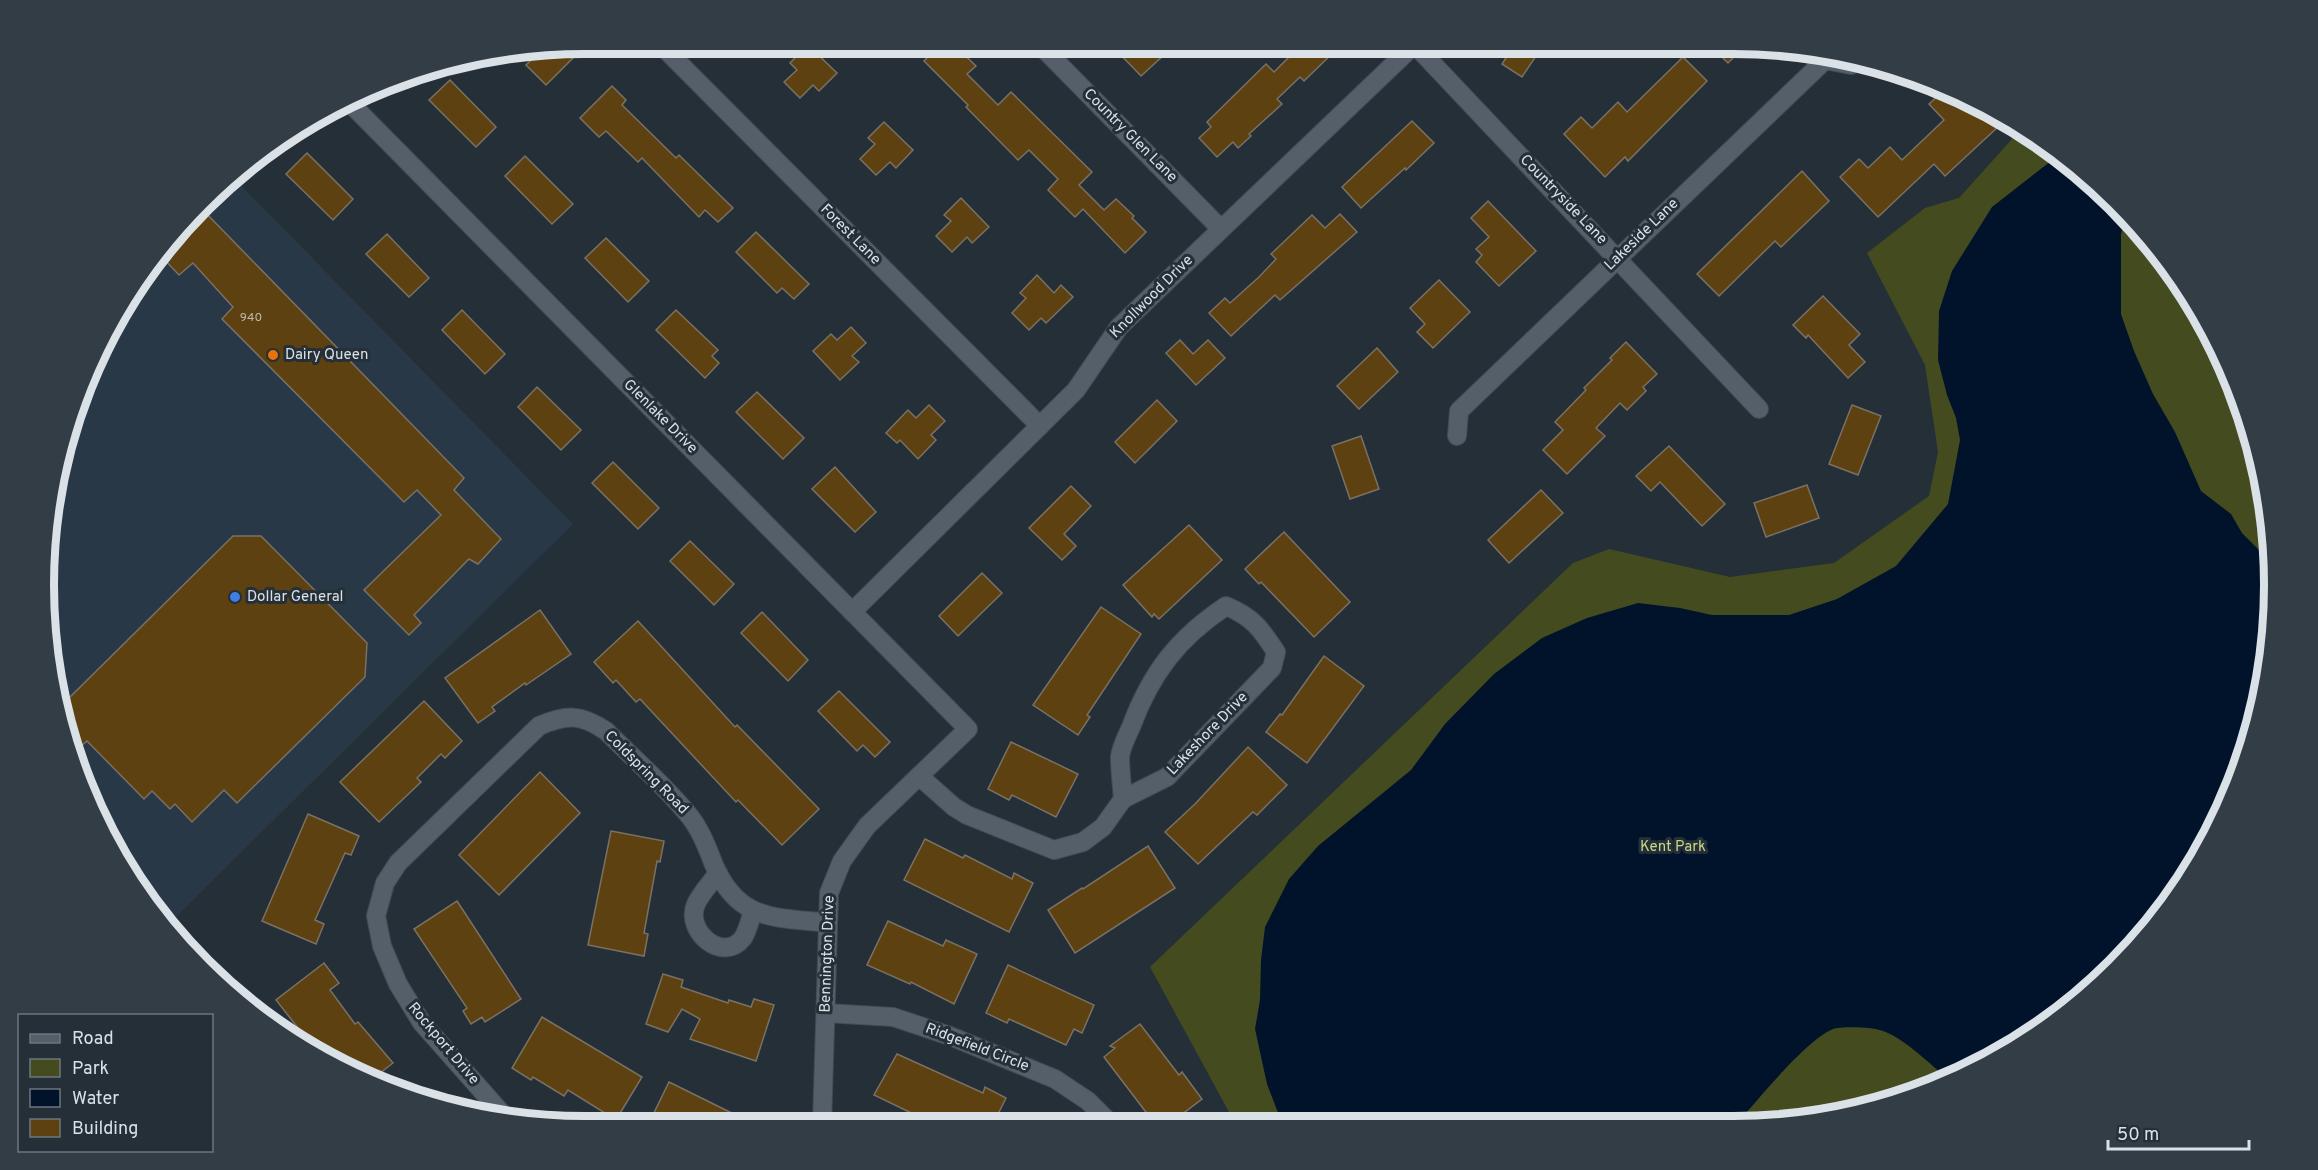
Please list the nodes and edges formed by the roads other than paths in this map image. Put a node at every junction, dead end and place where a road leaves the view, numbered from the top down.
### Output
1 (670, 54) edge
2 (1049, 54) edge
3 (1405, 54) edge
4 (1424, 54) edge
5 (1823, 62) edge
6 (354, 107) edge
7 (1221, 229) junction
8 (1618, 259) junction
9 (1760, 409) dead end
10 (1040, 426) junction
11 (1457, 436) dead end
12 (852, 612) junction
13 (968, 729) joint
14 (919, 776) junction
15 (1123, 799) junction
16 (450, 813) joint
17 (718, 873) junction
18 (753, 911) junction
19 (828, 923) junction
20 (826, 1013) junction
21 (497, 1108) edge
22 (822, 1116) edge
23 (1104, 1116) edge

1 - 10 street, Forest Lane
2 - 7 street, Country Glen Lane
3 - 7 street, Knollwood Drive
4 - 8 street, Countryside Lane
5 - 8 street, Lakeside Lane
6 - 12 street, Glenlake Drive
7 - 10 street, Knollwood Drive
8 - 9 street, Countryside Lane
8 - 11 street, Lakeside Lane
10 - 12 street, Knollwood Drive
12 - 13 street, Glenlake Drive
13 - 14 street, Bennington Drive
14 - 15 street
14 - 19 street, Bennington Drive
15 - 15 street, Lakeshore Drive
16 - 17 street, Coldspring Road
16 - 21 street, Rockport Drive
17 - 18 street, Coldspring Road
17 - 18 street
18 - 19 street, Coldspring Road
19 - 20 street, Bennington Drive
20 - 22 street, Bennington Drive
20 - 23 street, Ridgefield Circle

